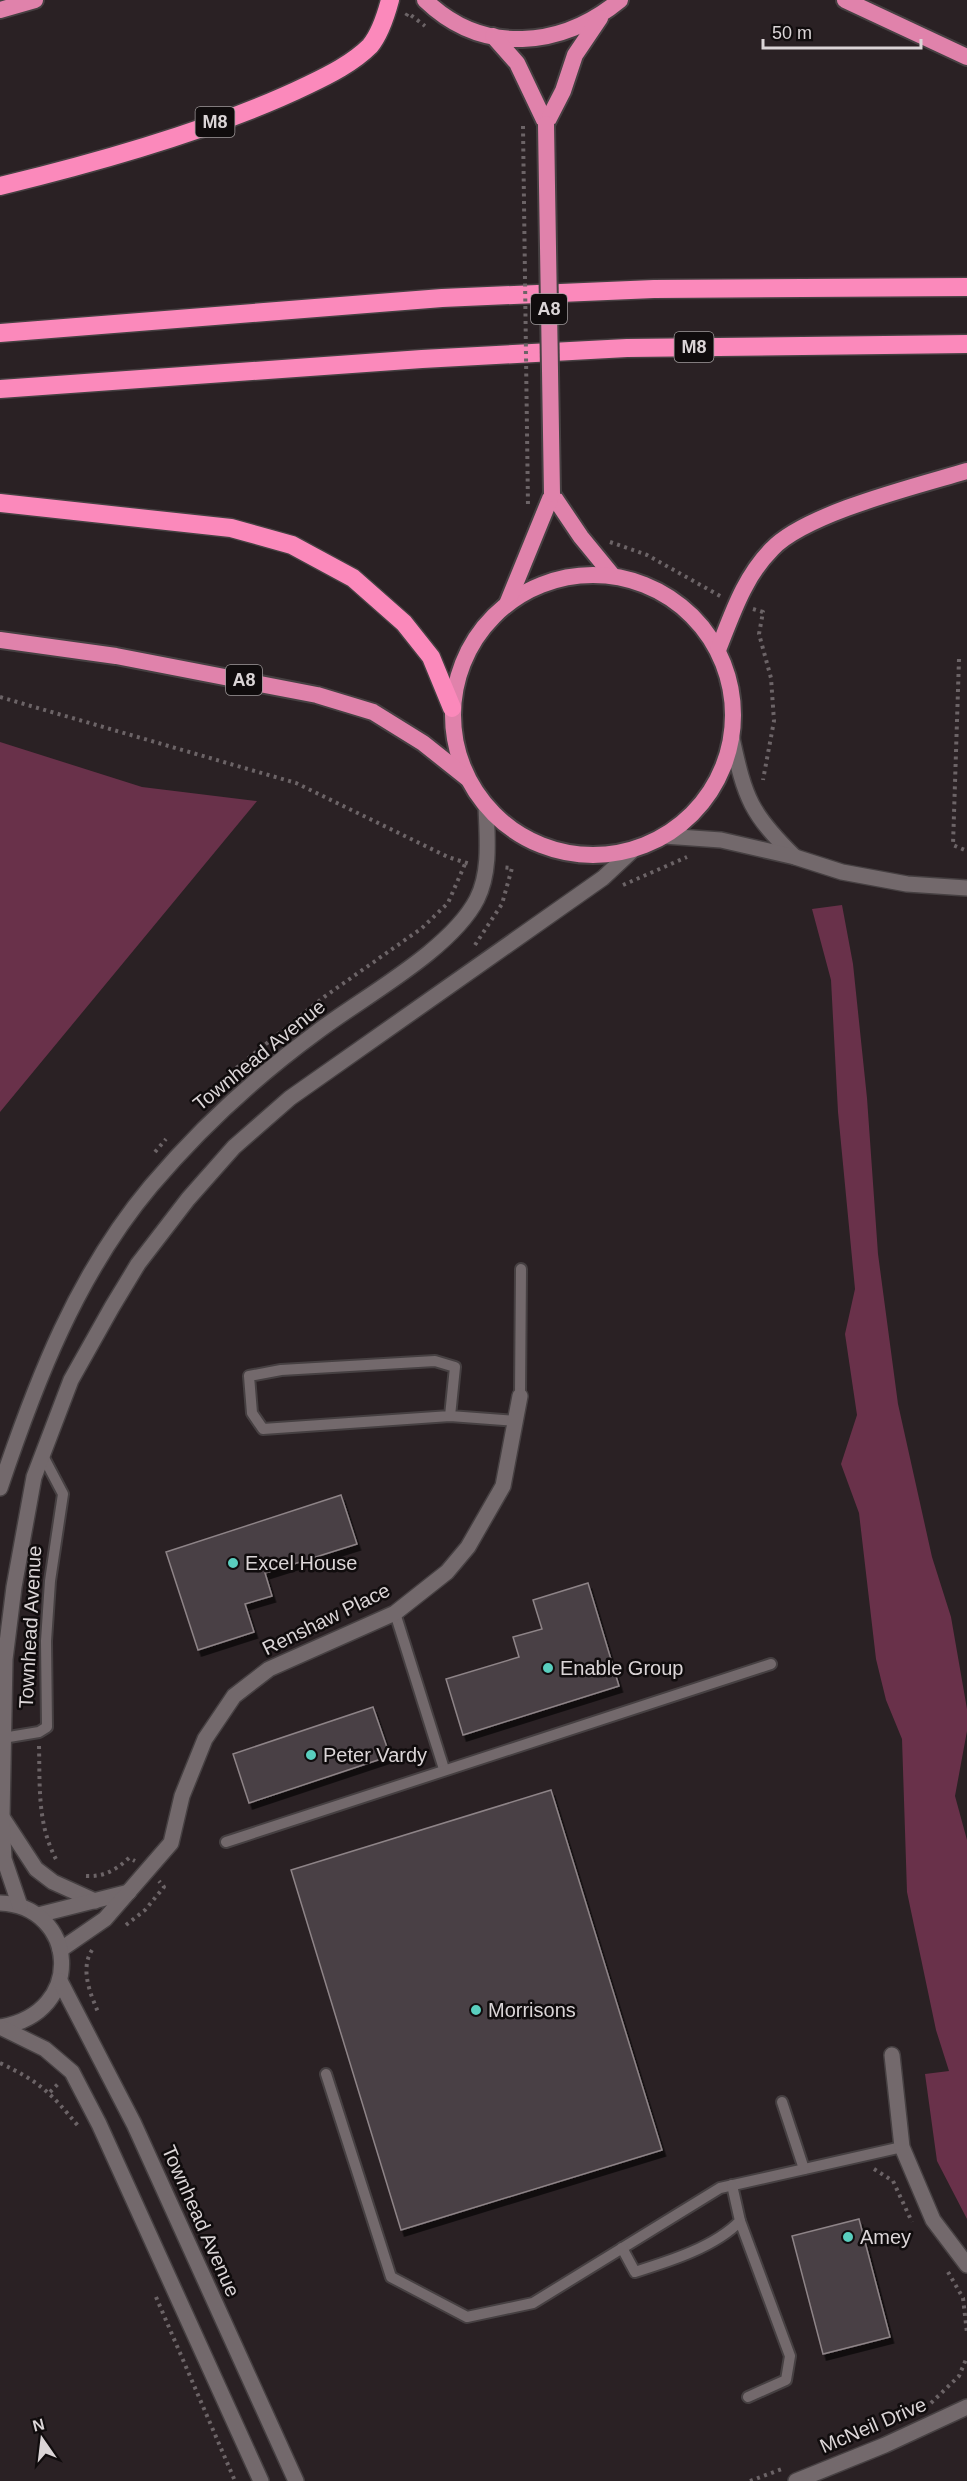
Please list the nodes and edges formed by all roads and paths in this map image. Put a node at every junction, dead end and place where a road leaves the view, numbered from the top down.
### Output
1 (35, 0) edge
2 (390, 0) edge
3 (425, 0) edge
4 (620, 0) edge
5 (845, 0) edge
6 (0, 10) edge
7 (602, 15) junction
8 (384, 18) junction
9 (434, 32) dead end
10 (493, 36) junction
11 (967, 57) edge
12 (521, 116) dead end
13 (546, 124) junction
14 (0, 186) edge
15 (967, 287) edge
16 (0, 333) edge
17 (967, 344) edge
18 (0, 389) edge
19 (967, 471) edge
20 (552, 494) junction
21 (0, 503) edge
22 (536, 532) junction
23 (581, 537) junction
24 (613, 576) junction
25 (507, 604) junction
26 (736, 604) junction
27 (0, 640) edge
28 (718, 650) junction
29 (958, 659) dead end
30 (0, 697) edge
31 (453, 708) junction
32 (732, 738) junction
33 (467, 778) junction
34 (764, 786) dead end
35 (486, 806) junction
36 (664, 836) junction
37 (633, 850) junction
38 (967, 851) edge
39 (696, 857) dead end
40 (795, 857) junction
41 (486, 866) junction
42 (618, 887) dead end
43 (967, 888) edge
44 (483, 962) junction
45 (521, 1269) dead end
46 (520, 1396) joint
47 (450, 1416) junction
48 (517, 1420) junction
49 (42, 1454) junction
50 (0, 1488) edge
51 (395, 1613) junction
52 (771, 1665) dead end
53 (3, 1738) junction
54 (444, 1769) junction
55 (2, 1817) junction
56 (226, 1842) dead end
57 (129, 1892) junction
58 (95, 1901) junction
59 (0, 1903) edge
60 (20, 1906) junction
61 (38, 1915) junction
62 (60, 1950) junction
63 (60, 1981) junction
64 (0, 2027) edge
65 (892, 2055) dead end
66 (0, 2063) edge
67 (326, 2074) dead end
68 (782, 2102) dead end
69 (87, 2136) dead end
70 (902, 2147) junction
71 (804, 2169) junction
72 (732, 2185) junction
73 (740, 2221) junction
74 (622, 2248) junction
75 (967, 2265) edge
76 (151, 2287) dead end
77 (967, 2357) edge
78 (747, 2397) dead end
79 (928, 2405) dead end
80 (967, 2407) edge
81 (783, 2468) dead end
82 (235, 2481) edge
83 (261, 2481) edge
84 (296, 2481) edge
85 (750, 2481) edge
86 (796, 2481) edge

1 - 6 highway
2 - 8 highway, M8
3 - 10 highway
4 - 7 highway
5 - 11 highway
7 - 10 highway
7 - 13 highway, A8
8 - 9 path
8 - 14 highway, M8
10 - 13 highway, A8
12 - 22 path, bridge
13 - 20 highway, A8, bridge
15 - 16 highway
17 - 18 highway, M8
19 - 26 highway
20 - 22 highway, A8
20 - 23 highway
21 - 31 highway
22 - 25 highway, A8
23 - 24 highway
23 - 26 path
24 - 25 highway
24 - 28 highway
25 - 31 highway
26 - 28 highway
26 - 34 path
27 - 33 highway, A8
28 - 32 highway
29 - 38 path
30 - 41 path
31 - 33 highway
32 - 36 highway
32 - 40 street
33 - 35 highway
35 - 37 highway
35 - 41 street, Townhead Avenue
36 - 37 highway
36 - 40 street
37 - 44 street, Townhead Avenue
39 - 42 path
40 - 43 street
41 - 44 path
41 - 50 street, Townhead Avenue
44 - 49 street, Townhead Avenue
45 - 46 lane, Renshaw Place
46 - 48 street, Renshaw Place
47 - 47 lane
47 - 48 lane
48 - 51 street, Renshaw Place
49 - 53 street, Townhead Avenue
49 - 53 lane, Townhead Avenue
51 - 54 lane
51 - 57 street, Renshaw Place
52 - 54 lane
53 - 55 street, Townhead Avenue
54 - 56 lane
55 - 58 street
55 - 60 street, Townhead Avenue
57 - 58 street
57 - 62 street, Renshaw Place
58 - 61 street
59 - 60 street
60 - 61 street
61 - 62 street
62 - 63 street
63 - 64 street
63 - 84 street, Townhead Avenue
64 - 83 street
65 - 70 street
66 - 69 path
67 - 74 lane
68 - 71 lane
70 - 71 lane
70 - 75 street
71 - 72 lane
72 - 73 lane
72 - 74 lane
73 - 74 lane
73 - 78 lane
76 - 82 path
77 - 79 path
80 - 86 street, McNeil Drive
81 - 85 path

